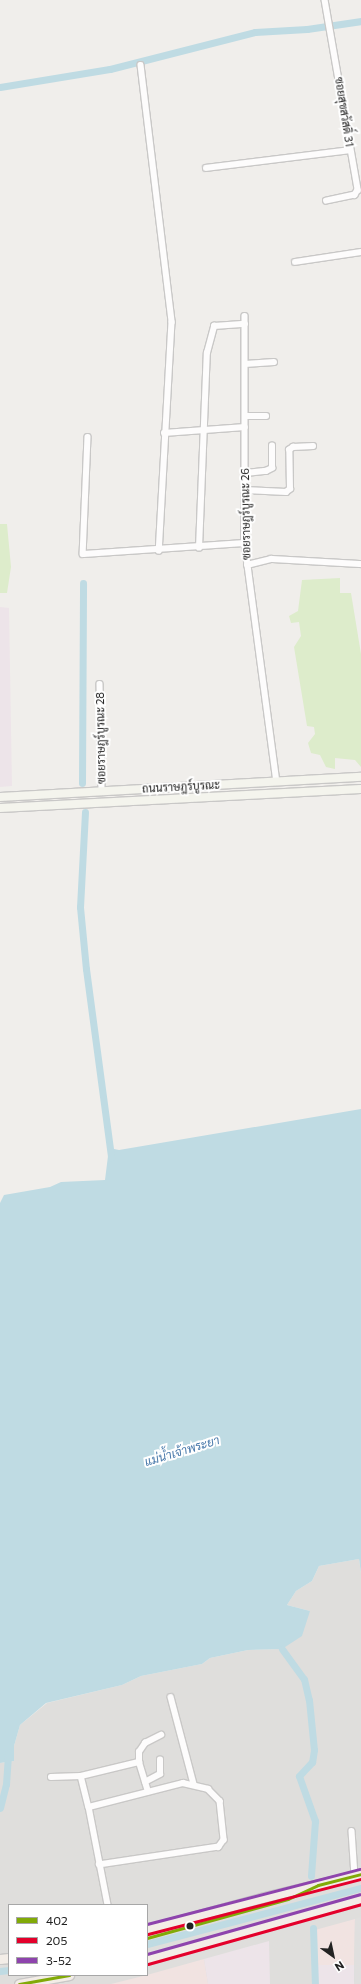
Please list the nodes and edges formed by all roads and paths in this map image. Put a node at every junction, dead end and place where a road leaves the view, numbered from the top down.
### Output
1 (325, 0) edge
2 (141, 65) dead end
3 (350, 150) junction
4 (206, 168) dead end
5 (326, 201) dead end
6 (361, 252) edge
7 (295, 262) dead end
8 (245, 316) dead end
9 (245, 324) junction
10 (274, 362) dead end
11 (245, 364) junction
12 (246, 416) junction
13 (266, 416) dead end
14 (245, 427) junction
15 (204, 428) junction
16 (164, 433) junction
17 (88, 437) dead end
18 (272, 446) dead end
19 (313, 446) dead end
20 (246, 472) junction
21 (245, 490) junction
22 (245, 543) junction
23 (199, 548) junction
24 (159, 551) junction
25 (361, 564) edge
26 (247, 565) junction
27 (100, 684) dead end
28 (361, 777) edge
29 (277, 782) junction
30 (361, 789) edge
31 (102, 792) junction
32 (0, 797) edge
33 (0, 808) edge
34 (171, 1697) dead end
35 (161, 1735) dead end
36 (160, 1760) dead end
37 (139, 1762) junction
38 (81, 1776) junction
39 (51, 1777) dead end
40 (145, 1782) junction
41 (194, 1784) junction
42 (148, 1792) junction
43 (89, 1807) junction
44 (352, 1831) dead end
45 (99, 1865) junction
46 (358, 1875) edge
47 (361, 1899) edge
48 (108, 1904) edge
49 (148, 1929) edge
50 (148, 1959) edge
51 (63, 1976) edge
52 (19, 1984) edge

1 - 3 street, ซอยสุขสวัสดิ์ 31
2 - 16 street
3 - 4 street
3 - 5 street, ซอยสุขสวัสดิ์ 31
6 - 7 street
8 - 9 street, ซอยราษฎร์บูรณะ 26
9 - 11 street, ซอยราษฎร์บูรณะ 26
9 - 15 street
10 - 11 street
11 - 12 street, ซอยราษฎร์บูรณะ 26
12 - 13 street
12 - 14 street, ซอยราษฎร์บูรณะ 26
14 - 15 street
14 - 20 street, ซอยราษฎร์บูรณะ 26
15 - 16 street
15 - 23 street
16 - 24 street
17 - 24 street
18 - 20 street
19 - 21 street
20 - 21 street, ซอยราษฎร์บูรณะ 26
21 - 22 street, ซอยราษฎร์บูรณะ 26
22 - 23 street
22 - 26 street, ซอยราษฎร์บูรณะ 26
23 - 24 street
25 - 26 street
26 - 29 street, ซอยราษฎร์บูรณะ 26
27 - 31 street, ซอยราษฎร์บูรณะ 28
28 - 29 main road, ถนนราษฎร์บูรณะ
29 - 31 main road, ถนนราษฎร์บูรณะ
30 - 33 main road, ถนนราษฎร์บูรณะ
31 - 32 main road, ถนนราษฎร์บูรณะ
34 - 41 street
35 - 37 street
36 - 40 street
37 - 38 street
37 - 40 street
38 - 39 street
38 - 43 street
40 - 42 street
41 - 42 street
41 - 45 street
42 - 43 street
43 - 45 street
44 - 46 street
45 - 48 street
46 - 49 main road
47 - 50 main road
51 - 52 main road

